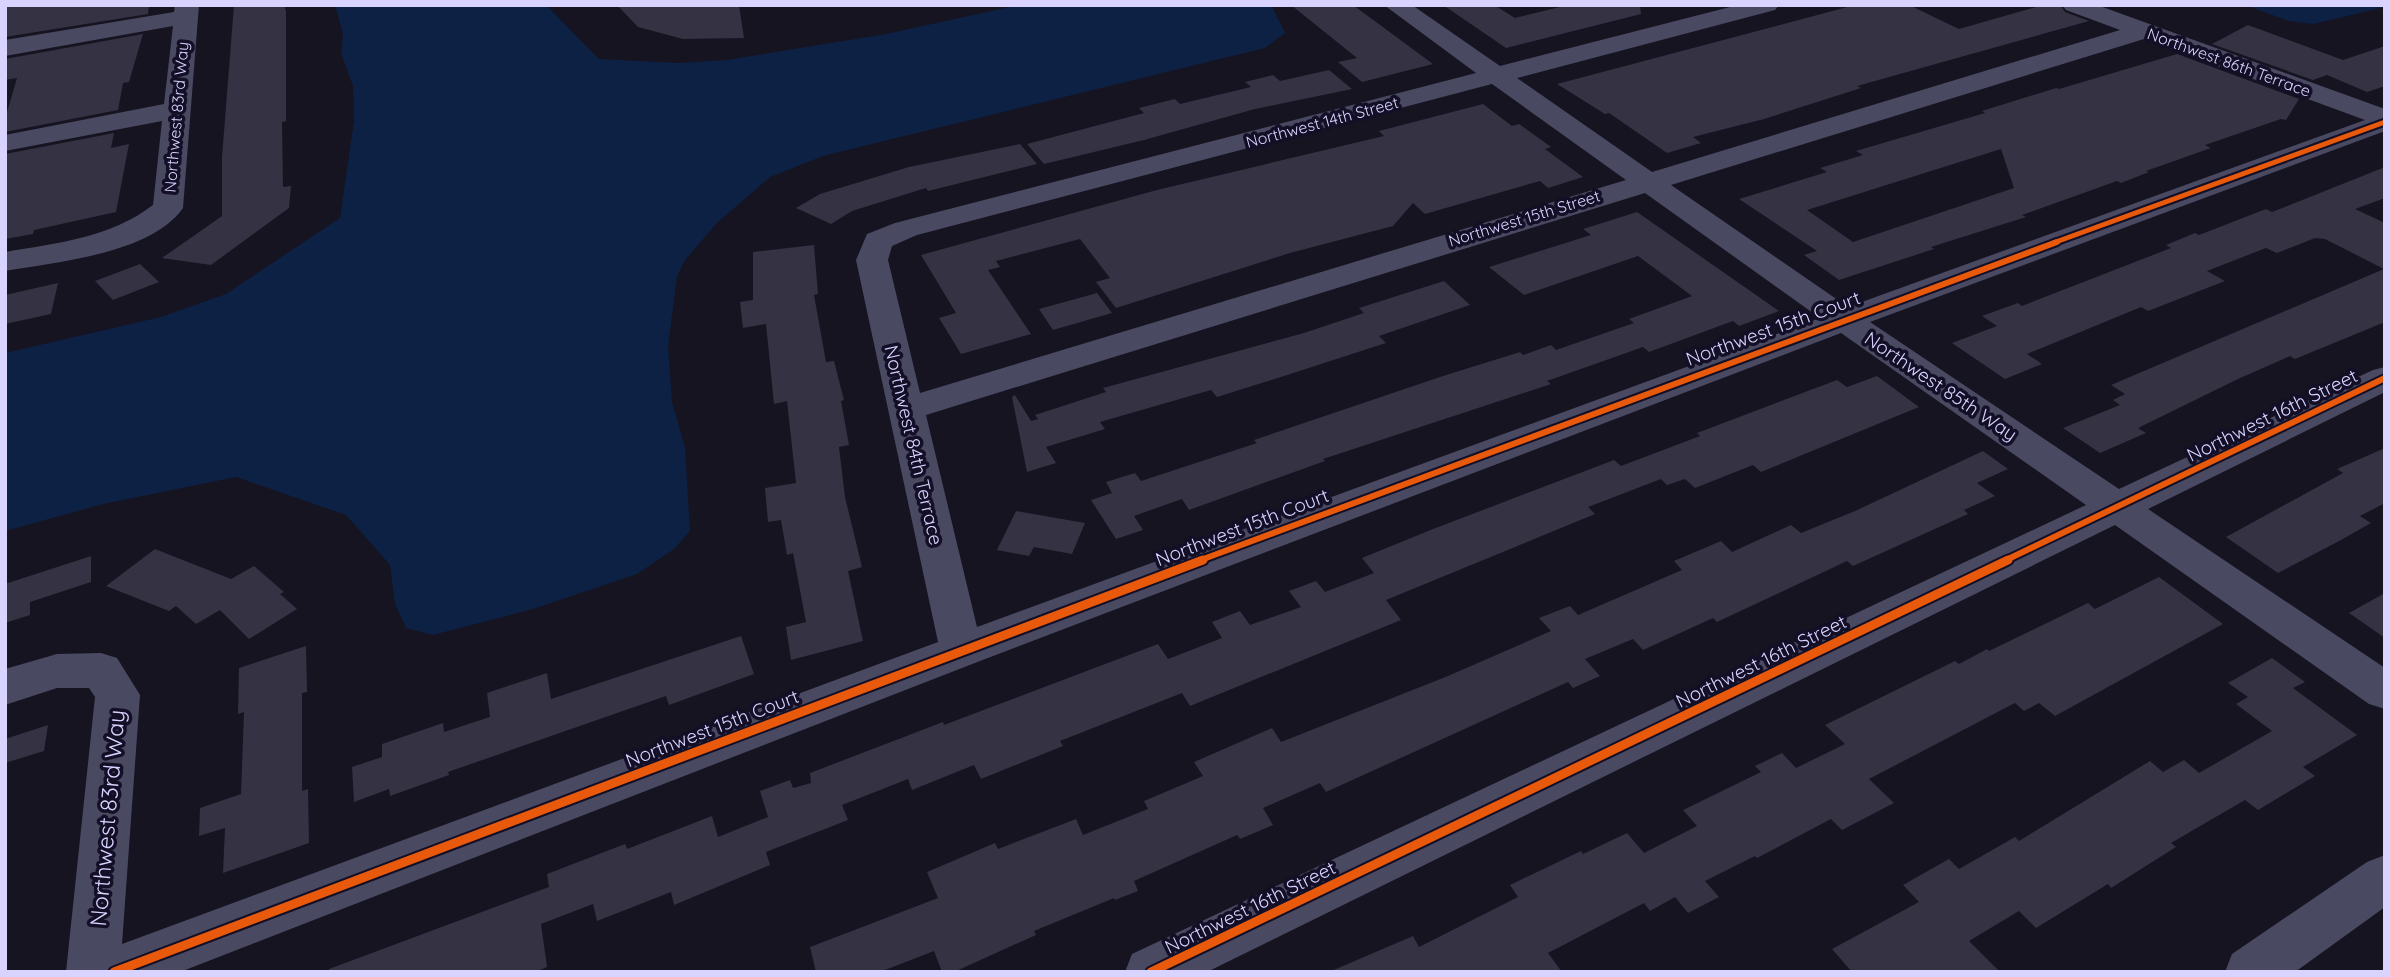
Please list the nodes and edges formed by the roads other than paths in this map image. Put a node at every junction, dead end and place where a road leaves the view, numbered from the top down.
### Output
1 (1396, 5) edge
2 (1767, 5) edge
3 (2074, 5) edge
4 (186, 11) edge
5 (2143, 31) junction
6 (5, 48) edge
7 (1498, 76) junction
8 (176, 110) junction
9 (2385, 120) edge
10 (5, 143) edge
11 (1648, 181) junction
12 (878, 241) joint
13 (5, 262) edge
14 (1843, 319) junction
15 (2385, 378) edge
16 (907, 409) junction
17 (2118, 506) junction
18 (961, 650) junction
19 (5, 687) edge
20 (2385, 691) edge
21 (2385, 878) edge
22 (93, 972) edge
23 (114, 972) edge
24 (1151, 972) edge
25 (2251, 972) edge

1 - 7 street, Northwest 85th Way
2 - 7 street, Northwest 14th Street
3 - 5 street, Northwest 86th Terrace
4 - 6 street
4 - 8 street, Northwest 83rd Way
5 - 9 street, Northwest 86th Terrace
5 - 11 street, Northwest 15th Street
7 - 11 street, Northwest 85th Way
7 - 12 street, Northwest 14th Street
8 - 10 street
8 - 13 street, Northwest 83rd Way
9 - 14 street, Northwest 15th Court
11 - 14 street, Northwest 85th Way
11 - 16 street, Northwest 15th Street
12 - 16 street, Northwest 84th Terrace
14 - 17 street, Northwest 85th Way
14 - 18 street, Northwest 15th Court
15 - 17 street, Northwest 16th Street
16 - 18 street, Northwest 84th Terrace
17 - 20 street, Northwest 85th Way
17 - 24 street, Northwest 16th Street
18 - 23 street, Northwest 15th Court
19 - 22 street, Northwest 83rd Way
21 - 25 street

